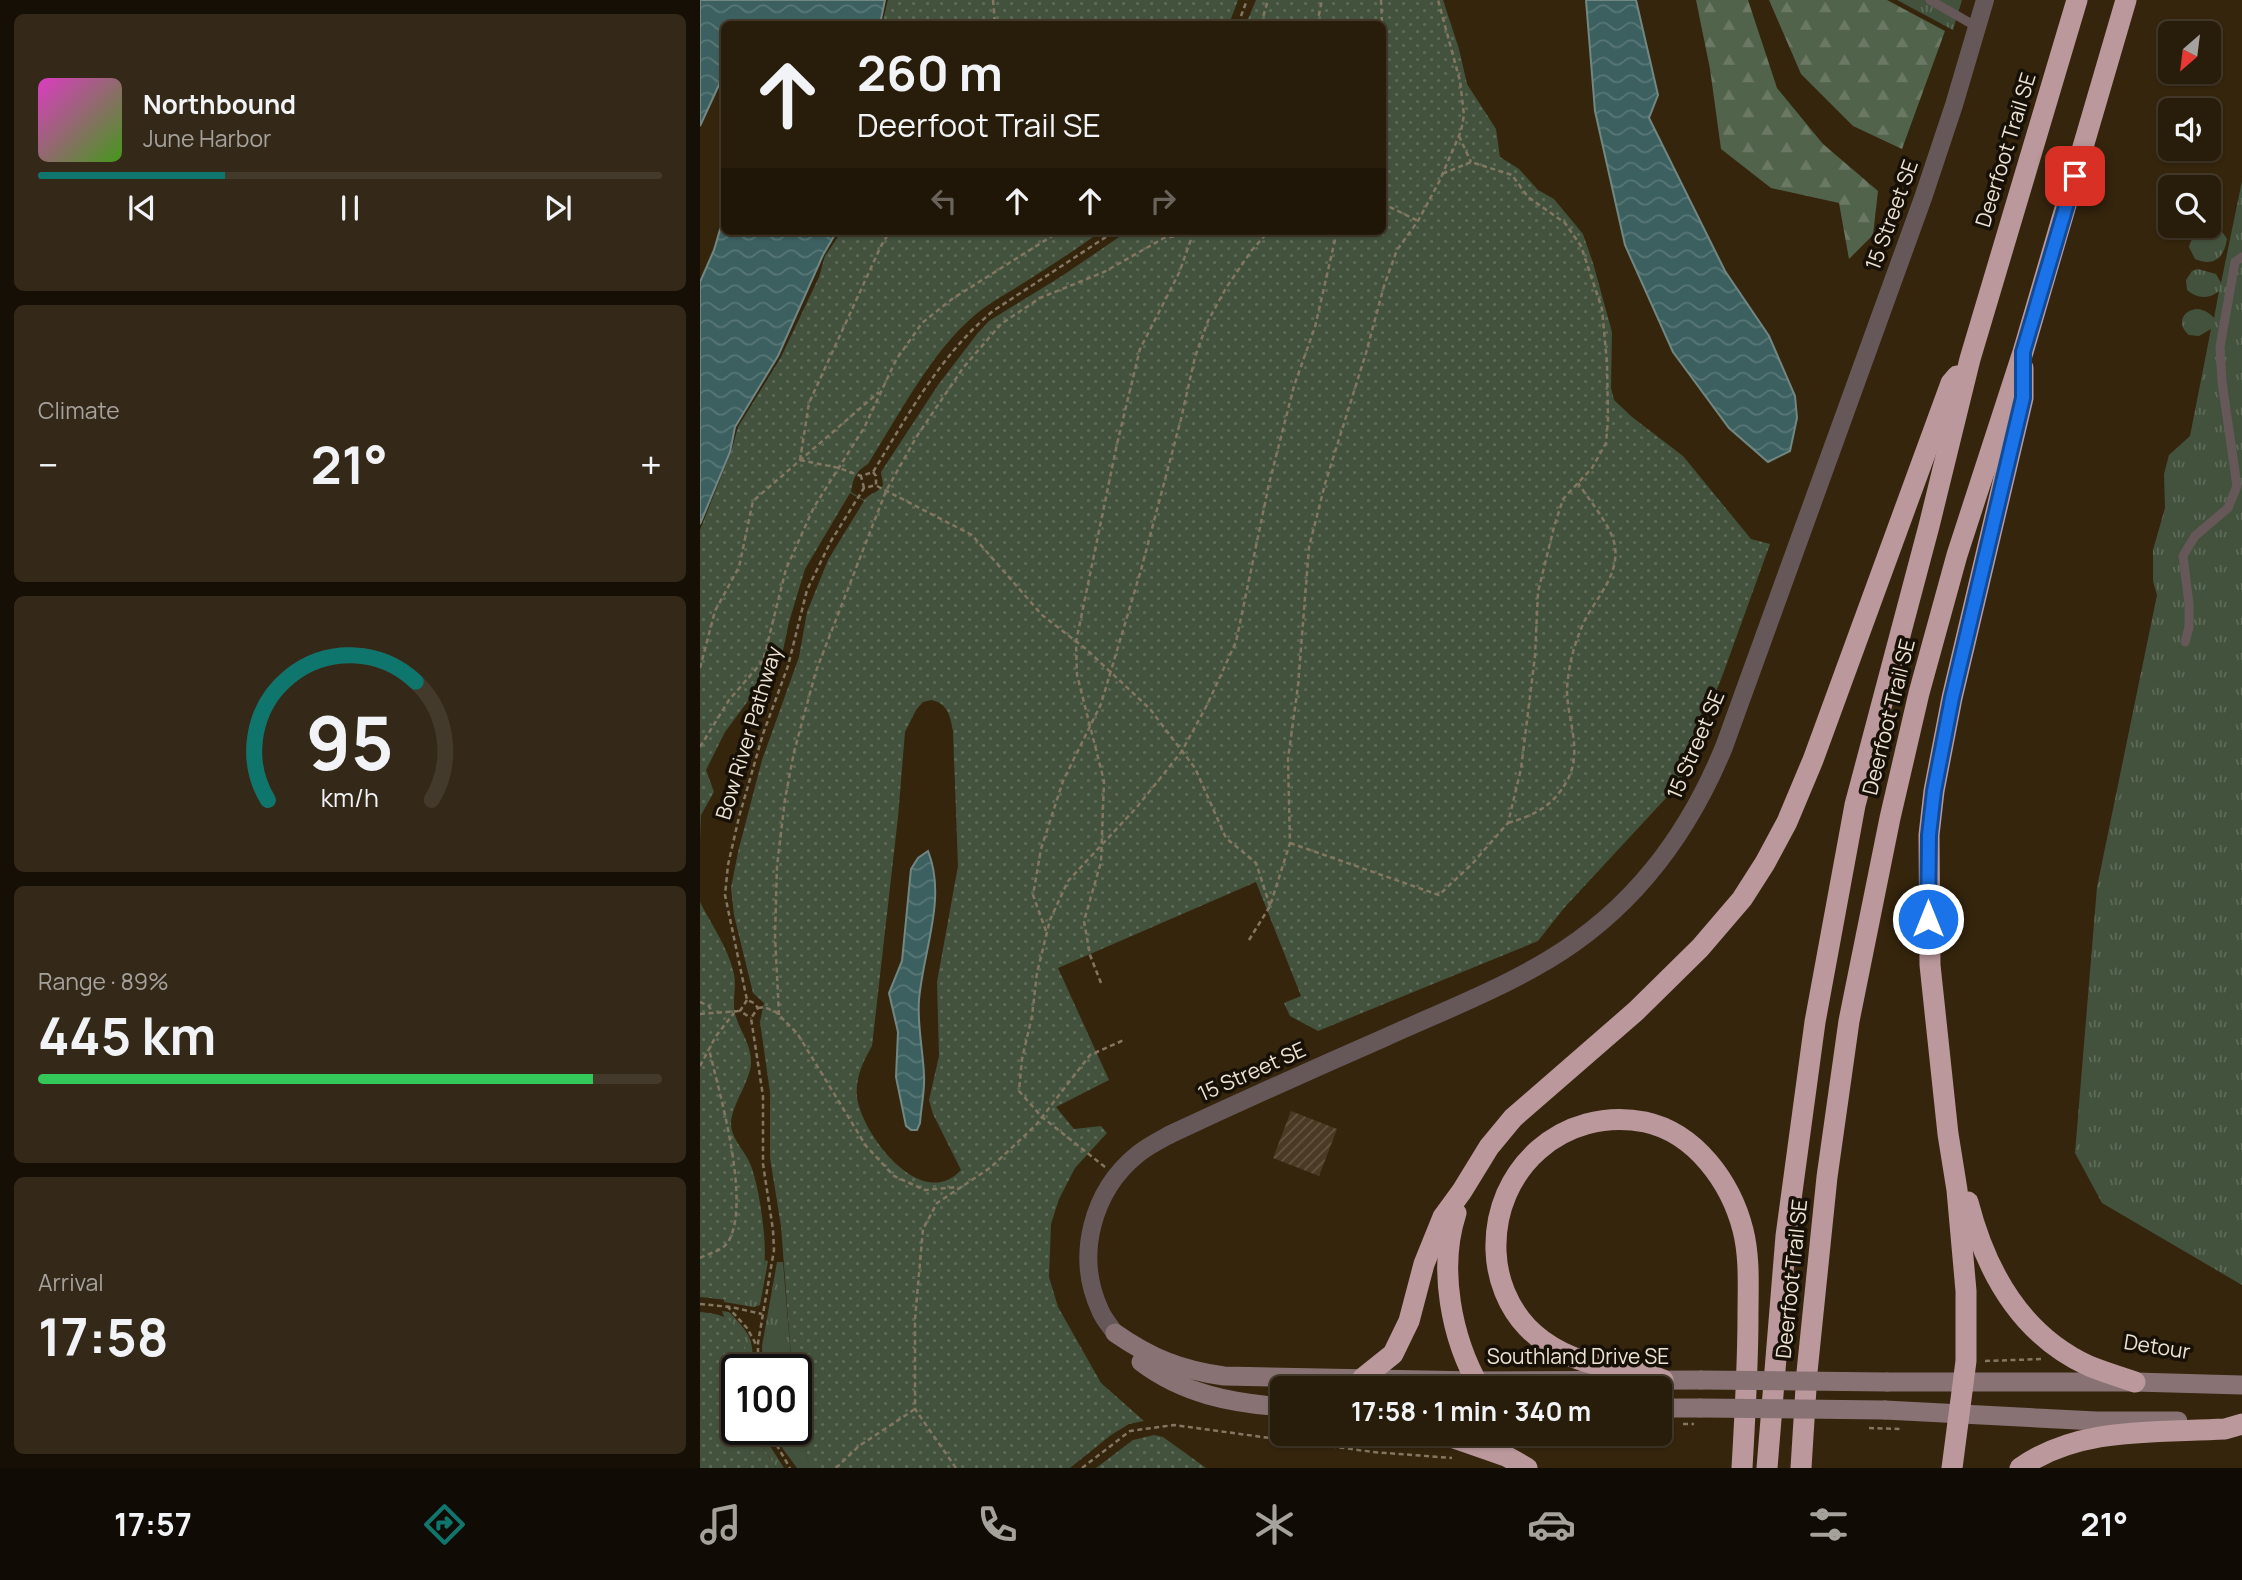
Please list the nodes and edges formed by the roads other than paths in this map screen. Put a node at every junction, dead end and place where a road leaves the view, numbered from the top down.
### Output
1 (1930, 0) edge
2 (1985, 0) edge
3 (2077, 0) edge
4 (2126, 0) edge
5 (1977, 27) junction
6 (2242, 257) edge
7 (2023, 352) junction
8 (1970, 359) junction
9 (2185, 642) dead end
10 (1948, 1134) junction
11 (1462, 1191) junction
12 (1115, 1333) junction
13 (1366, 1376) edge
14 (1475, 1376) edge
15 (1654, 1376) edge
16 (1270, 1377) edge
17 (1672, 1380) edge
18 (2135, 1382) junction
19 (1964, 1383) junction
20 (2242, 1385) edge
21 (1270, 1406) edge
22 (1672, 1408) edge
23 (1959, 1412) junction
24 (2242, 1423) edge
25 (1478, 1446) edge
26 (1527, 1468) edge
27 (1742, 1468) edge
28 (1767, 1468) edge
29 (1801, 1468) edge
30 (1952, 1468) edge
31 (2020, 1468) edge

1 - 5 lane
2 - 5 street, 15 Street SE
3 - 8 highway, Deerfoot Trail SE
4 - 7 highway, Deerfoot Trail SE
5 - 12 street, 15 Street SE
6 - 9 lane
7 - 10 highway
7 - 29 highway, Deerfoot Trail SE
8 - 11 highway
8 - 28 highway, Deerfoot Trail SE
10 - 18 highway
10 - 19 highway
11 - 13 highway
11 - 14 highway
12 - 16 main road, Southland Drive SE
12 - 21 main road
15 - 27 highway
17 - 19 main road, Southland Drive SE, bridge
18 - 19 main road, Southland Drive SE
18 - 20 main road, Southland Drive SE
19 - 23 highway
22 - 23 main road, bridge
23 - 24 main road
23 - 30 highway
24 - 31 highway
25 - 26 highway

